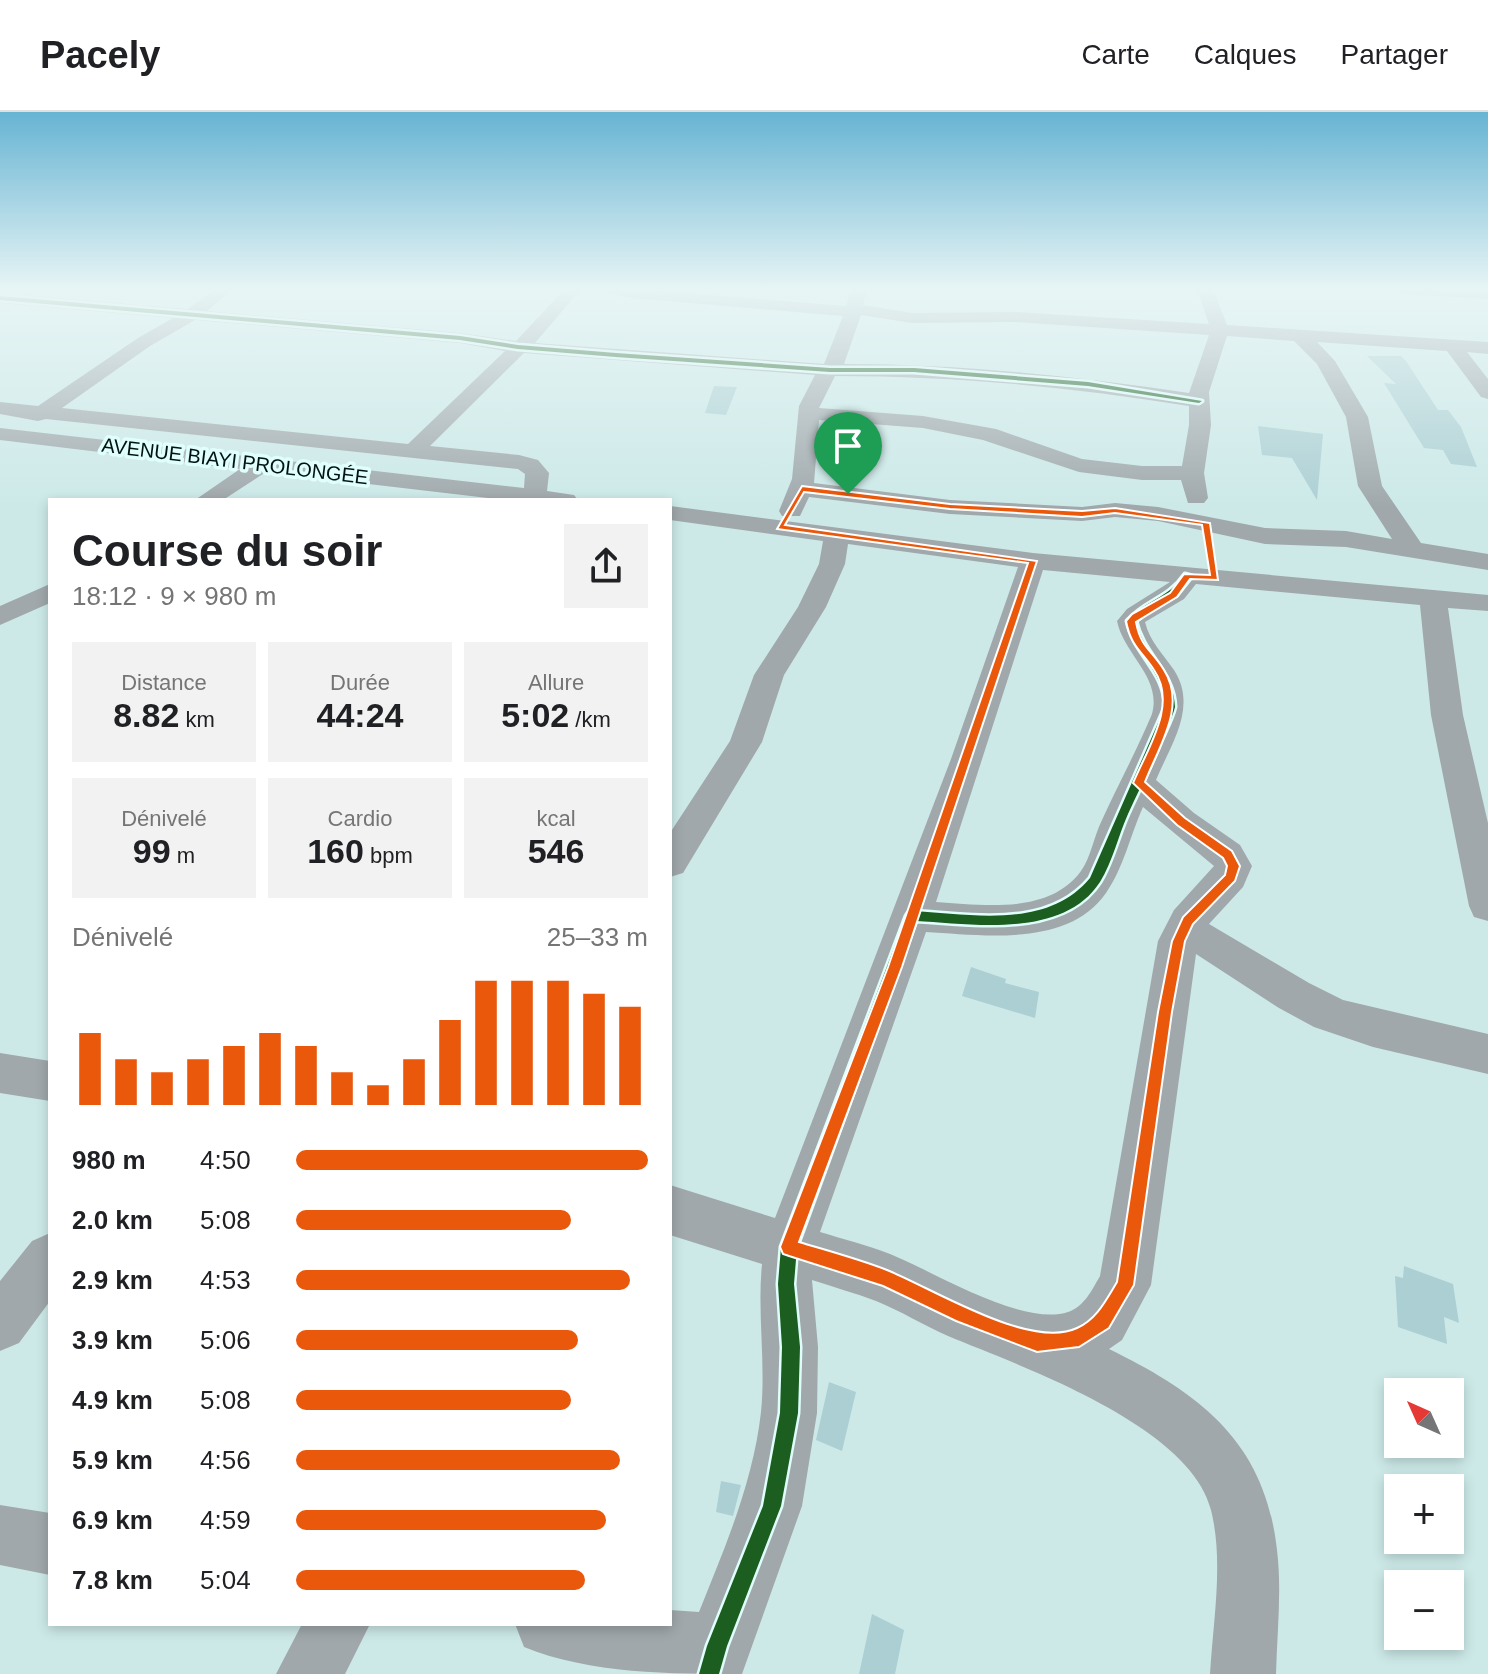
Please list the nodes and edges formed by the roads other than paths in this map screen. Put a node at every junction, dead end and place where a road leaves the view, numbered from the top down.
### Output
1 (116, 362) edge
2 (503, 362) edge
3 (720, 362) edge
4 (836, 362) edge
5 (1210, 362) edge
6 (1326, 362) edge
7 (1465, 362) edge
8 (830, 370) junction
9 (1488, 393) edge
10 (1199, 401) junction
11 (0, 408) edge
12 (46, 411) junction
13 (808, 413) junction
14 (0, 434) edge
15 (413, 451) junction
16 (263, 464) junction
17 (1142, 473) junction
18 (1192, 473) junction
19 (802, 489) junction
20 (535, 496) junction
21 (210, 498) edge
22 (550, 498) edge
23 (1202, 513) junction
24 (672, 514) edge
25 (780, 527) junction
26 (837, 534) junction
27 (1413, 551) junction
28 (1033, 561) junction
29 (1488, 562) edge
30 (1201, 577) junction
31 (0, 590) edge
32 (45, 598) edge
33 (1433, 598) junction
34 (1488, 603) edge
35 (0, 617) edge
36 (1138, 783) junction
37 (672, 860) edge
38 (1488, 906) edge
39 (912, 916) junction
40 (1184, 930) junction
41 (1488, 1054) edge
42 (0, 1073) edge
43 (48, 1081) edge
44 (672, 1211) edge
45 (789, 1247) junction
46 (48, 1262) edge
47 (0, 1324) edge
48 (1037, 1343) junction
49 (0, 1535) edge
50 (48, 1544) edge
51 (337, 1626) edge
52 (560, 1626) edge
53 (713, 1660) edge
54 (309, 1674) edge
55 (1243, 1674) edge

1 - 12 street
2 - 15 street
3 - 8 street
4 - 8 street
5 - 10 street
6 - 27 street
7 - 9 street
8 - 10 street
8 - 13 street
10 - 18 street
11 - 12 street
12 - 14 street
12 - 15 street
13 - 17 street
13 - 19 street
14 - 16 street, AVENUE BIAYI PROLONGÉE
15 - 20 street
16 - 20 street, AVENUE BIAYI PROLONGÉE
16 - 21 street
17 - 18 street
17 - 23 street
18 - 23 street
19 - 23 street
19 - 25 street
20 - 22 street, AVENUE BIAYI PROLONGÉE
23 - 27 street
23 - 30 street
24 - 25 street
25 - 26 street
26 - 28 street
26 - 37 street
27 - 29 street
28 - 30 street
28 - 39 street
30 - 33 street
30 - 36 street
31 - 32 street
32 - 35 street
33 - 34 street
33 - 38 street
36 - 39 street
36 - 40 street
39 - 45 street
40 - 41 street
40 - 48 street
42 - 43 street
44 - 45 street
45 - 48 street
45 - 53 street
46 - 47 street
48 - 55 street
49 - 50 street
51 - 54 street
52 - 53 street

